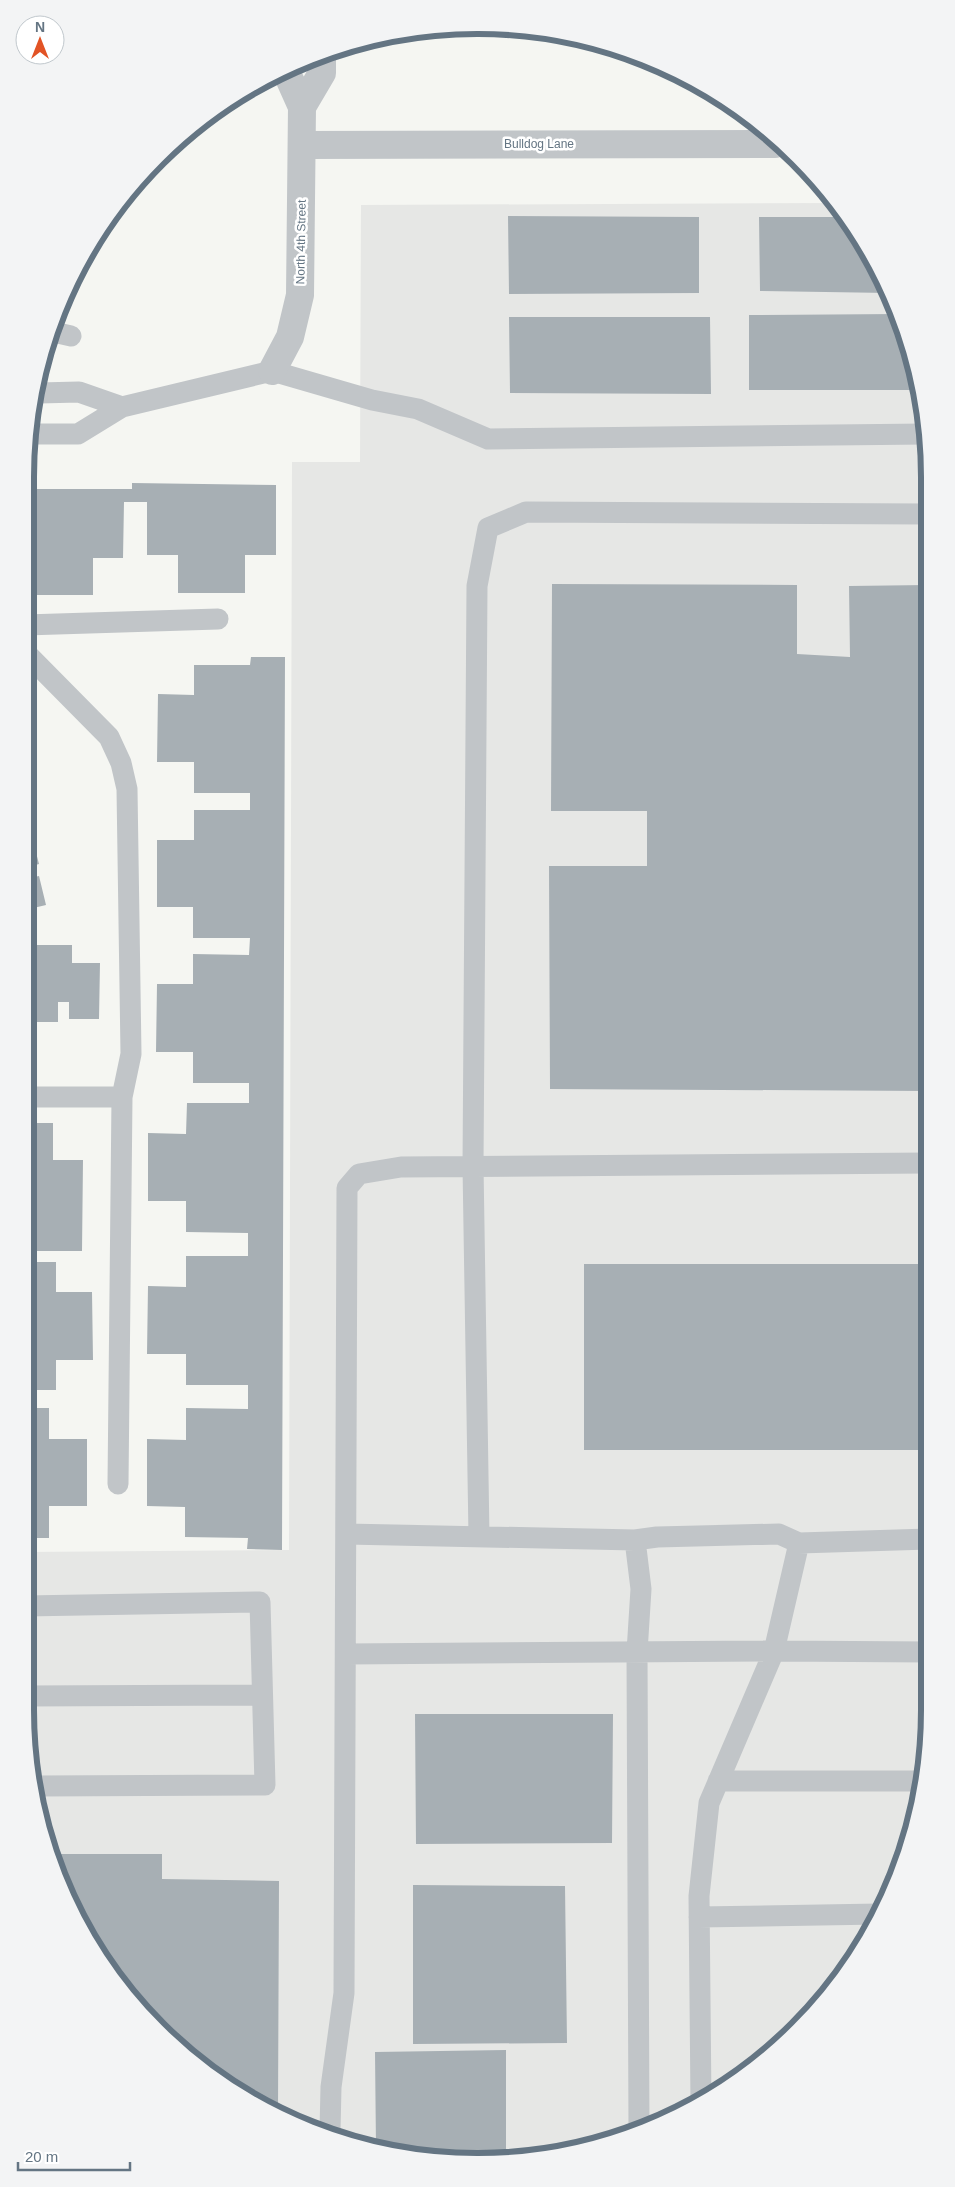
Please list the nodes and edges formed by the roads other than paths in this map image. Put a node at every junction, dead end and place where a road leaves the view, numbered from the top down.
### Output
1 (322, 62) edge
2 (288, 77) edge
3 (302, 107) junction
4 (770, 144) edge
5 (303, 145) junction
6 (58, 333) edge
7 (71, 336) dead end
8 (272, 371) junction
9 (42, 393) edge
10 (122, 407) junction
11 (36, 434) edge
12 (919, 434) edge
13 (921, 514) edge
14 (218, 620) dead end
15 (34, 625) edge
16 (34, 661) edge
17 (34, 1096) edge
18 (122, 1097) junction
19 (921, 1163) edge
20 (473, 1166) junction
21 (118, 1484) dead end
22 (346, 1534) junction
23 (479, 1537) junction
24 (921, 1539) edge
25 (635, 1540) junction
26 (799, 1543) junction
27 (34, 1606) edge
28 (774, 1650) junction
29 (637, 1652) junction
30 (921, 1652) edge
31 (346, 1654) junction
32 (262, 1695) junction
33 (34, 1696) edge
34 (718, 1781) junction
35 (915, 1781) edge
36 (41, 1786) edge
37 (871, 1914) edge
38 (699, 1917) junction
39 (701, 2093) edge
40 (639, 2122) edge
41 (330, 2128) edge

1 - 3 street
2 - 3 street, North 4th Street
3 - 5 street, North 4th Street
4 - 5 street, Bulldog Lane
5 - 8 street, North 4th Street
6 - 7 lane
8 - 10 lane
8 - 12 lane
9 - 10 lane
10 - 11 lane
13 - 20 lane
14 - 15 lane
16 - 18 lane
17 - 18 lane
18 - 21 lane
19 - 20 lane
20 - 22 lane
20 - 23 lane
22 - 23 lane
22 - 31 lane
23 - 25 lane
24 - 26 lane
25 - 26 lane
25 - 29 lane
26 - 28 lane
27 - 32 lane
28 - 29 lane
28 - 30 lane
28 - 34 lane
29 - 31 lane
29 - 40 lane
31 - 41 lane
32 - 33 lane
32 - 36 lane
34 - 35 lane
34 - 38 lane
37 - 38 lane
38 - 39 lane

